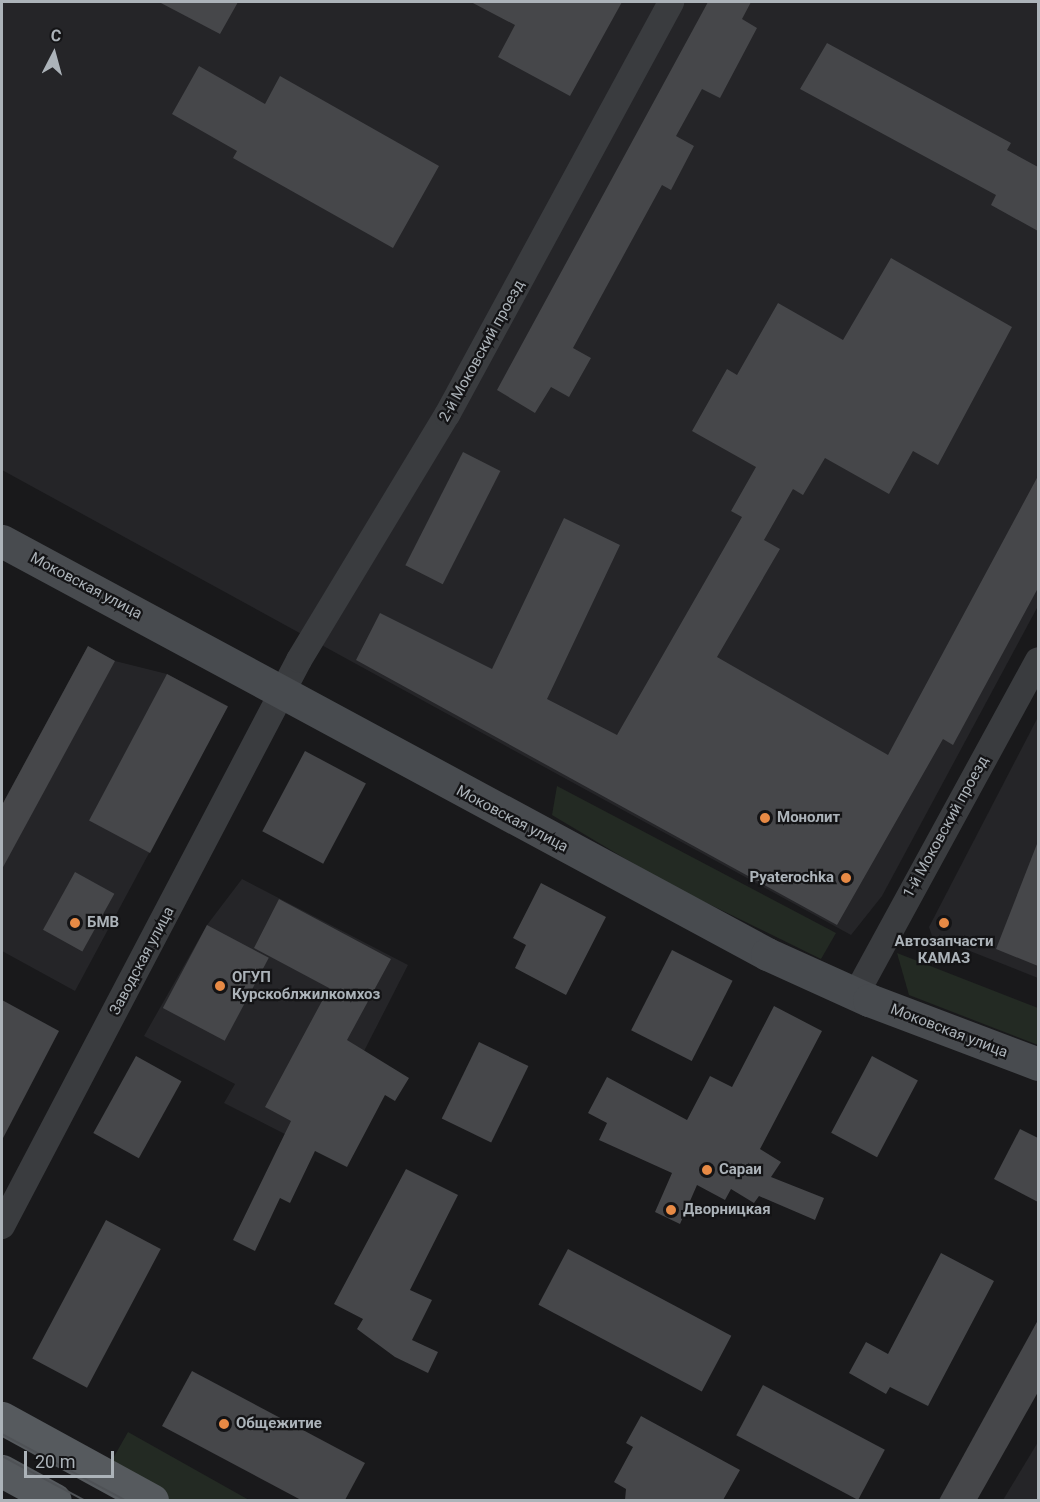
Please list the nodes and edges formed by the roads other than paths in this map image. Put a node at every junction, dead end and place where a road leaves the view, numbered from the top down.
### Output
1 (671, 2) edge
2 (2, 541) edge
3 (1038, 660) edge
4 (282, 694) junction
5 (856, 994) junction
6 (1038, 1064) edge
7 (2, 1226) edge
8 (2, 1418) edge
9 (2, 1471) edge
10 (55, 1500) edge
11 (152, 1500) edge

1 - 4 street, 2-й Моковский проезд
2 - 4 street, Моковская улица
3 - 5 street, 1-й Моковский проезд
4 - 5 street, Моковская улица
4 - 7 street, Заводская улица
5 - 6 street, Моковская улица
8 - 11 main road
9 - 10 main road

